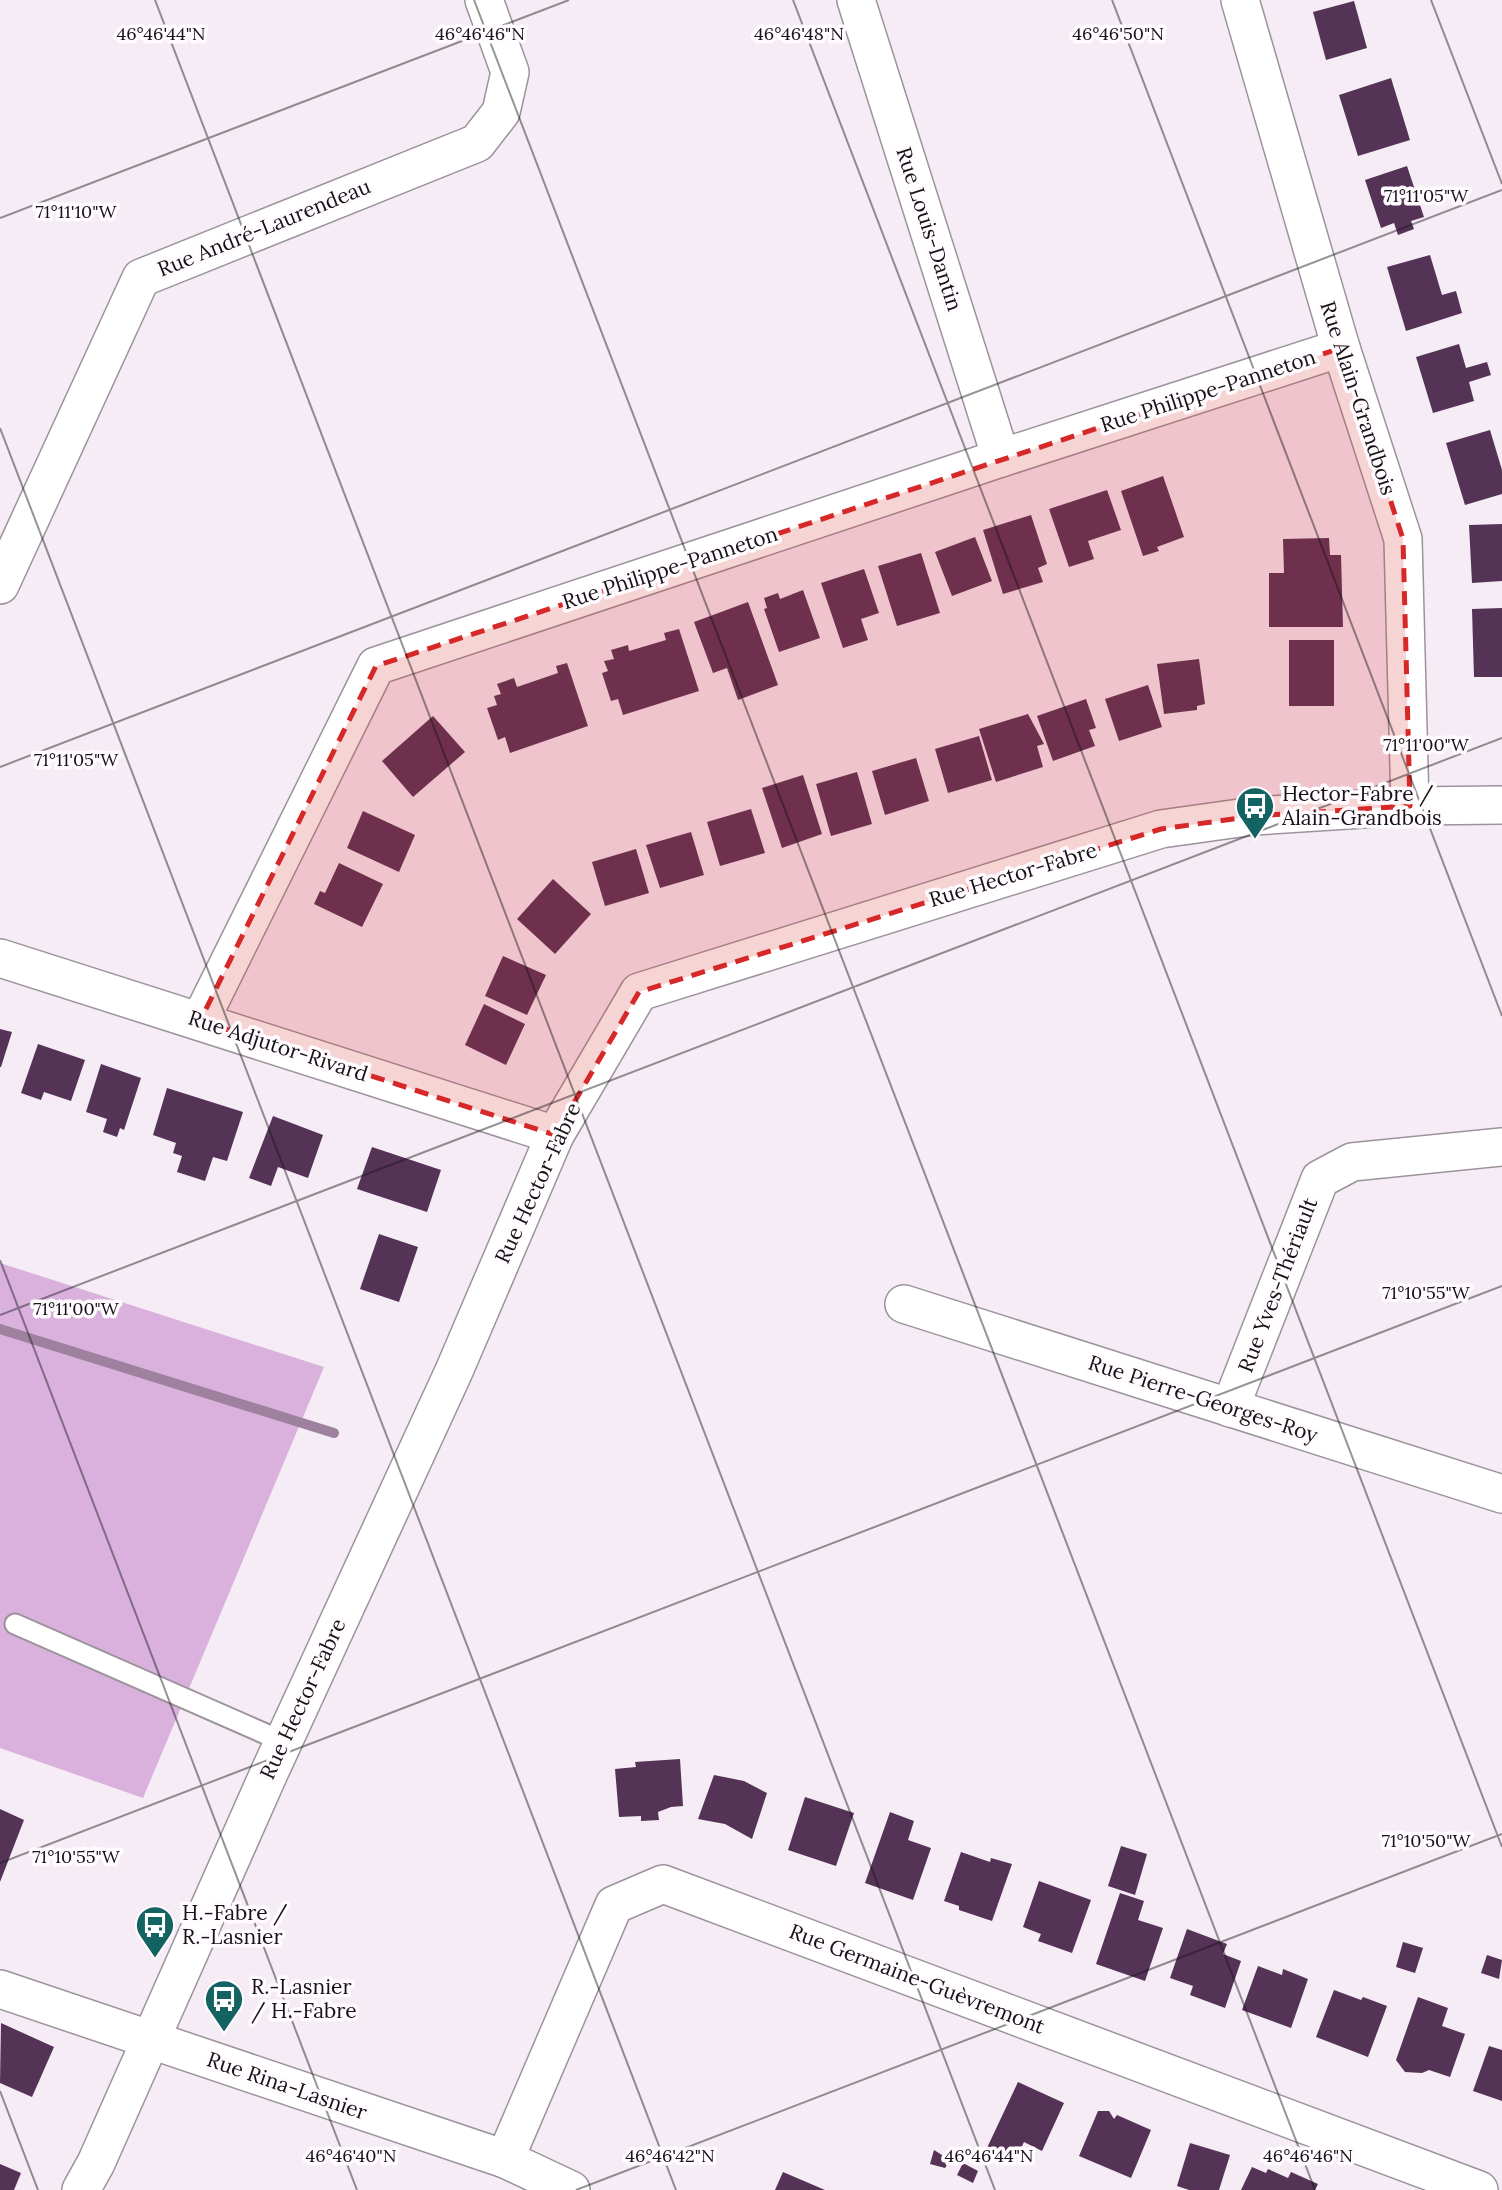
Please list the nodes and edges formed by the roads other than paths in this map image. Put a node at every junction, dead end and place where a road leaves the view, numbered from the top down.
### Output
1 (484, 0) edge
2 (856, 0) edge
3 (1240, 0) edge
4 (1341, 348) junction
5 (1001, 458) junction
6 (0, 585) edge
7 (1502, 805) edge
8 (1410, 806) junction
9 (0, 958) edge
10 (200, 1021) junction
11 (555, 1135) junction
12 (1502, 1147) edge
13 (904, 1304) dead end
14 (1230, 1408) junction
15 (1502, 1494) edge
16 (15, 1623) dead end
17 (284, 1742) junction
18 (0, 1989) edge
19 (150, 2040) junction
20 (505, 2159) junction
21 (81, 2190) edge
22 (571, 2190) edge
23 (1479, 2190) edge

1 - 6 street, Rue André-Laurendeau
2 - 5 street, Rue Louis-Dantin
3 - 4 street, Rue Alain-Grandbois
4 - 5 street, Rue Philippe-Panneton
4 - 8 street, Rue Alain-Grandbois
5 - 10 street, Rue Philippe-Panneton
7 - 8 street, Rue Hector-Fabre
8 - 11 street, Rue Hector-Fabre
9 - 10 street, Rue Adjutor-Rivard
10 - 11 street, Rue Adjutor-Rivard
11 - 17 street, Rue Hector-Fabre
12 - 14 street, Rue Yves-Thériault
13 - 14 street, Rue Pierre-Georges-Roy
14 - 15 street, Rue Pierre-Georges-Roy
16 - 17 lane
17 - 19 street, Rue Hector-Fabre
18 - 19 street, Rue Rina-Lasnier
19 - 20 street, Rue Rina-Lasnier
19 - 21 street, Rue Hector-Fabre
20 - 22 street, Rue Rina-Lasnier
20 - 23 street, Rue Germaine-Guèvremont

